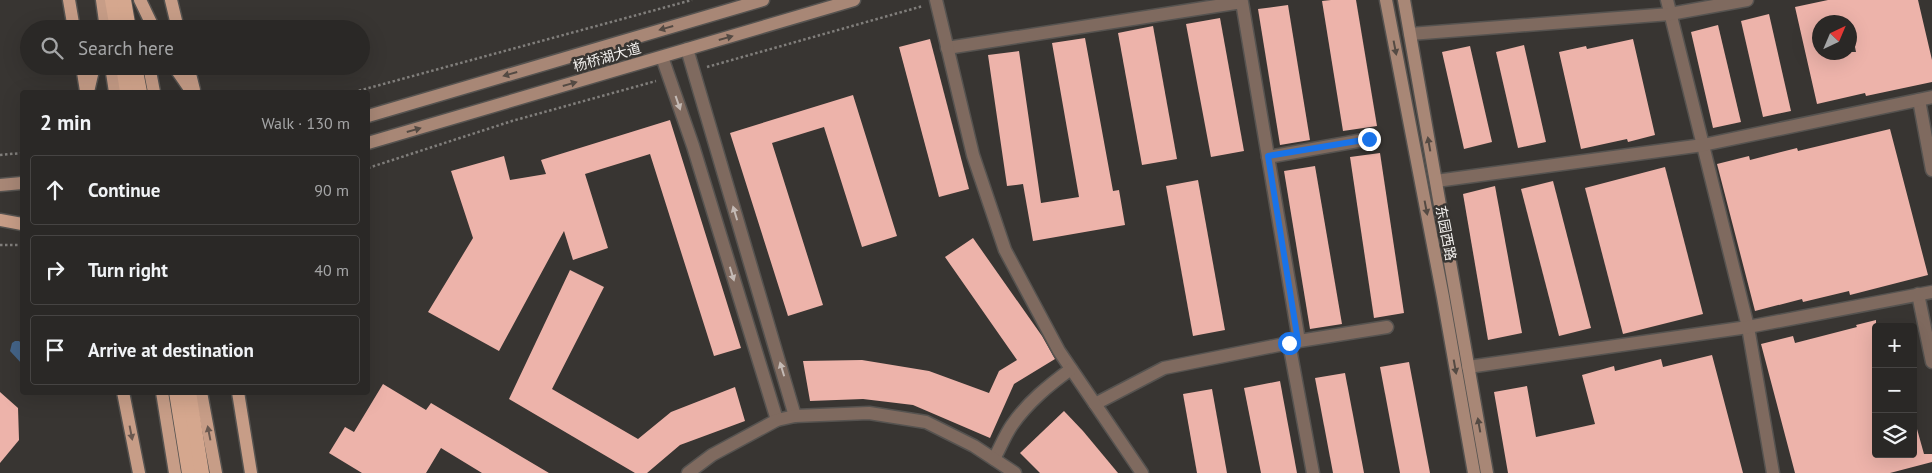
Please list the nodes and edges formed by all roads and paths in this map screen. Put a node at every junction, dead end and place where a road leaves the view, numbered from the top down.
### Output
1 (69, 0) edge
2 (101, 0) edge
3 (112, 0) edge
4 (124, 0) edge
5 (139, 0) edge
6 (171, 0) edge
7 (692, 0) edge
8 (763, 0) edge
9 (854, 0) edge
10 (936, 0) edge
11 (1386, 0) edge
12 (1404, 0) edge
13 (1667, 0) edge
14 (1747, 0) edge
15 (1670, 14) junction
16 (72, 20) edge
17 (100, 20) edge
18 (104, 20) edge
19 (115, 20) edge
20 (127, 20) edge
21 (142, 20) edge
22 (149, 20) edge
23 (176, 20) edge
24 (1410, 34) junction
25 (947, 48) junction
26 (687, 50) junction
27 (662, 57) junction
28 (84, 75) edge
29 (92, 75) edge
30 (112, 75) edge
31 (124, 75) edge
32 (137, 75) edge
33 (151, 75) edge
34 (181, 75) edge
35 (190, 75) edge
36 (87, 90) edge
37 (88, 90) edge
38 (115, 90) edge
39 (127, 90) edge
40 (140, 90) edge
41 (154, 90) edge
42 (192, 90) edge
43 (193, 90) edge
44 (361, 90) edge
45 (1932, 97) edge
46 (1918, 100) junction
47 (370, 115) edge
48 (1369, 139) dead end
49 (370, 142) edge
50 (1703, 145) junction
51 (20, 153) edge
52 (0, 155) edge
53 (1268, 156) junction
54 (1932, 170) edge
55 (1436, 181) junction
56 (20, 183) edge
57 (0, 185) edge
58 (20, 219) edge
59 (0, 220) edge
60 (20, 224) edge
61 (20, 244) edge
62 (0, 245) edge
63 (1932, 292) edge
64 (1918, 294) junction
65 (1387, 327) dead end
66 (1748, 327) junction
67 (1294, 342) junction
68 (1932, 362) edge
69 (1468, 367) junction
70 (1071, 369) junction
71 (125, 395) edge
72 (162, 395) edge
73 (176, 395) edge
74 (198, 395) edge
75 (198, 395) edge
76 (238, 395) edge
77 (1095, 404) junction
78 (796, 416) junction
79 (777, 420) junction
80 (994, 459) junction
81 (139, 473) edge
82 (175, 473) edge
83 (189, 473) edge
84 (202, 473) edge
85 (216, 473) edge
86 (251, 473) edge
87 (688, 473) edge
88 (1015, 473) edge
89 (1142, 473) edge
90 (1313, 473) edge
91 (1474, 473) edge
92 (1487, 473) edge
93 (1774, 473) edge

1 - 16 main road
2 - 17 main road
2 - 18 main road
3 - 19 highway
4 - 20 highway
5 - 21 main road
5 - 22 main road
6 - 23 main road
7 - 44 path
8 -> 47 main road, 杨桥湖大道
26 -> 9 main road, 杨桥湖大道
10 - 25 street
11 -> 91 main road, 东园西路
12 - 24 main road, 东园西路
13 - 15 street
14 - 15 street
15 - 24 street
15 - 50 street
55 -> 24 main road, 东园西路
25 - 53 street
25 - 70 street
26 - 27 main road, 杨桥湖大道
78 -> 26 street
49 -> 27 main road, 杨桥湖大道
27 -> 79 street
28 - 36 main road
29 - 37 main road
30 - 38 main road
31 - 39 highway
32 - 40 highway
33 - 41 main road
34 - 42 main road
35 - 43 main road
45 - 46 street
46 - 50 street
46 - 54 street
48 - 53 street
50 - 55 street
50 - 66 street
51 - 52 path
53 - 67 street
55 - 69 main road, 东园西路
56 - 57 main road
58 - 59 main road
59 - 60 main road
61 - 62 path
63 - 64 street
64 - 66 street
64 - 68 street
65 - 67 street
66 - 69 street
66 - 93 street
67 - 77 street
67 - 90 street
92 -> 69 main road, 东园西路
70 - 77 street
70 - 80 street
71 -> 81 main road
72 - 82 main road
73 - 83 highway
74 - 84 highway
85 -> 75 main road
76 - 86 main road
77 - 89 street
78 - 79 street
78 - 80 street
79 - 87 street
80 - 88 street

